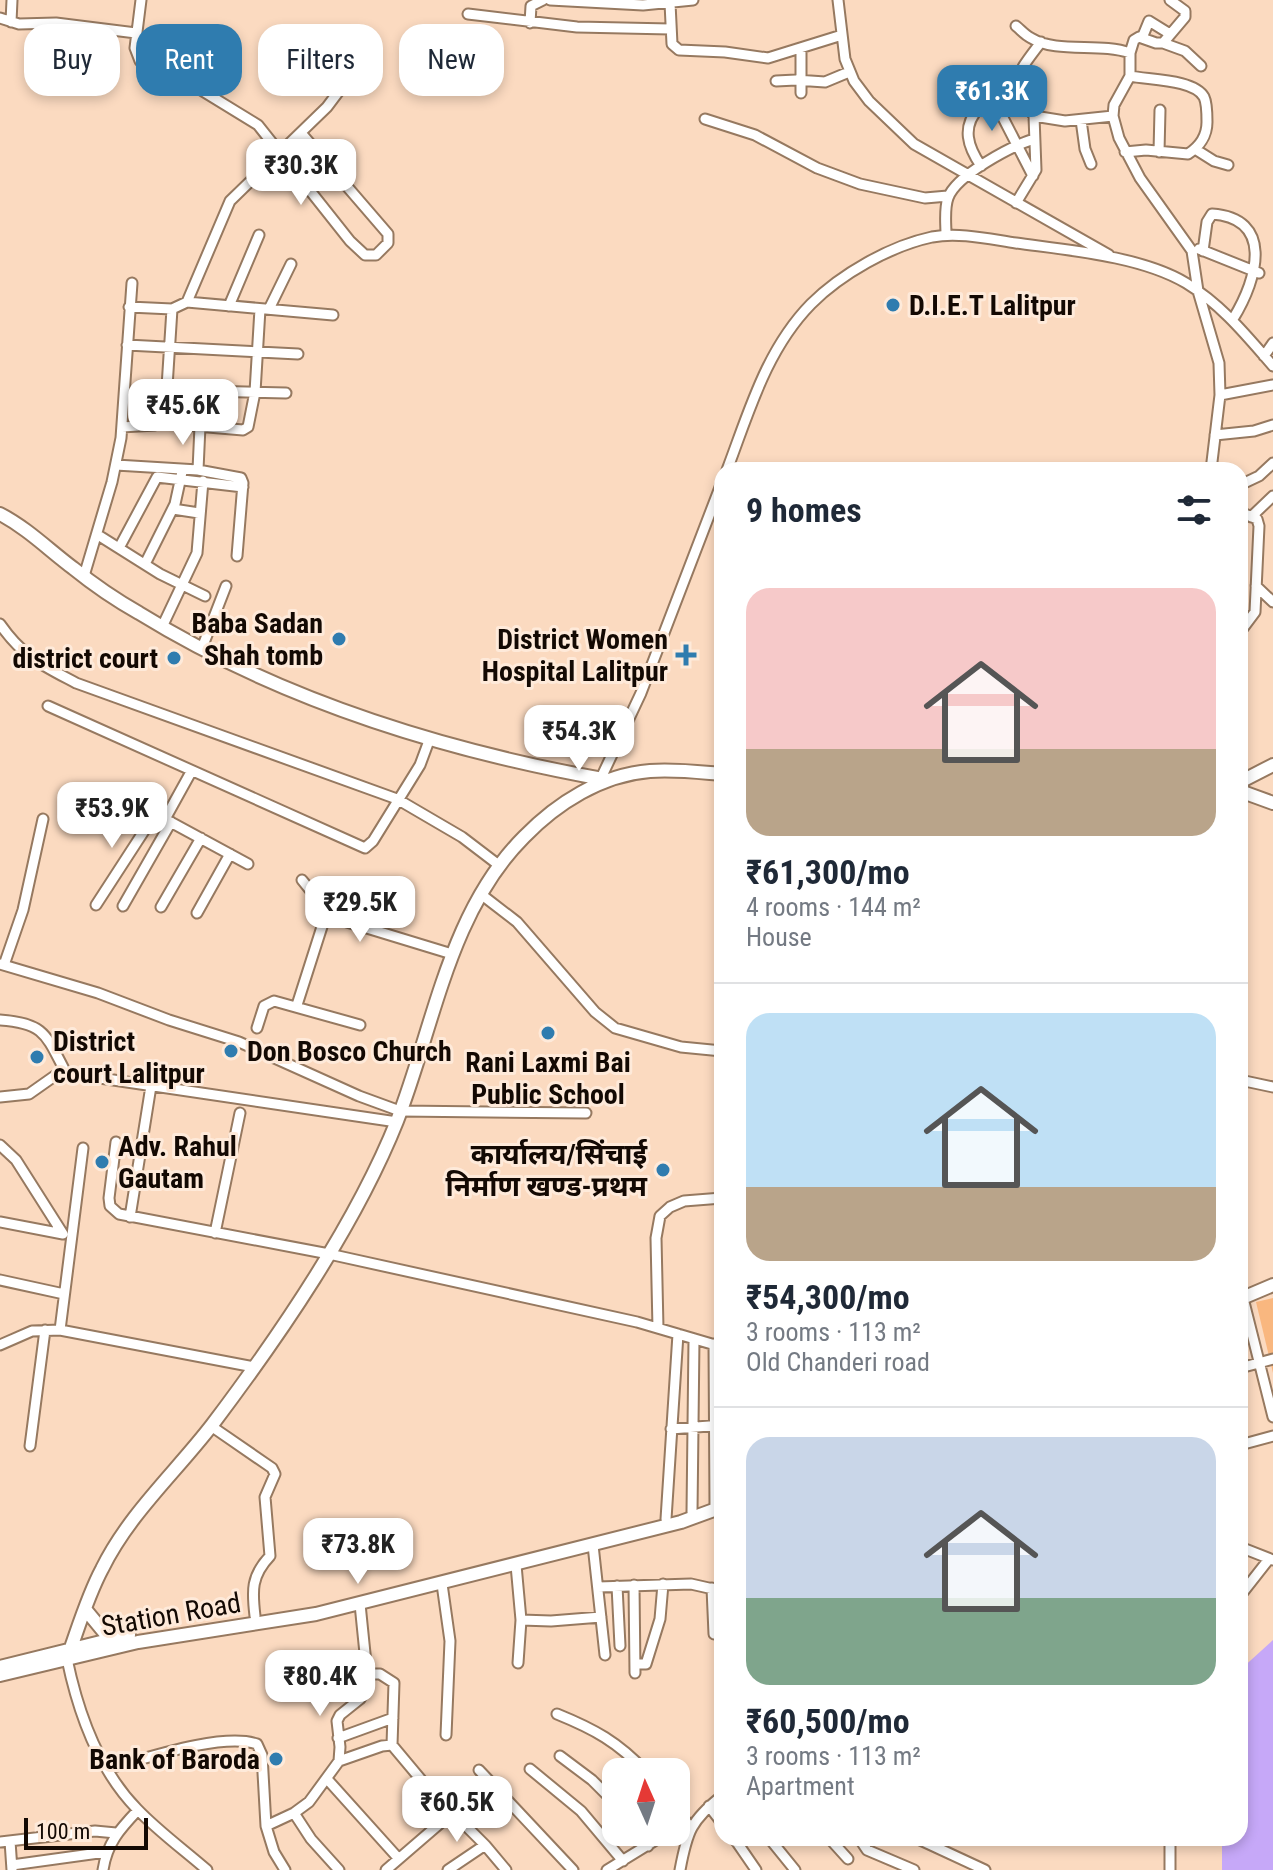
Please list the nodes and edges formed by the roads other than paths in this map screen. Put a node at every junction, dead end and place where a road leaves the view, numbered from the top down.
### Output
1 (12, 0) edge
2 (141, 0) edge
3 (543, 0) edge
4 (550, 0) edge
5 (693, 0) edge
6 (838, 0) edge
7 (1170, 0) edge
8 (614, 2) edge
9 (670, 3) junction
10 (468, 14) dead end
11 (0, 18) edge
12 (11, 22) junction
13 (530, 23) junction
14 (137, 24) edge
15 (1016, 26) dead end
16 (670, 29) junction
17 (136, 33) joint
18 (1170, 34) junction
19 (842, 35) junction
20 (1142, 38) junction
21 (1041, 42) junction
22 (1163, 43) junction
23 (801, 49) junction
24 (136, 51) edge
25 (1130, 53) junction
26 (1201, 66) dead end
27 (849, 72) junction
28 (971, 73) dead end
29 (1130, 76) junction
30 (802, 80) junction
31 (776, 81) dead end
32 (801, 93) dead end
33 (211, 96) edge
34 (335, 96) edge
35 (979, 108) dead end
36 (1160, 110) dead end
37 (1034, 116) junction
38 (1113, 116) junction
39 (705, 119) dead end
40 (1081, 120) junction
41 (301, 133) junction
42 (1034, 139) junction
43 (1017, 145) junction
44 (1195, 149) junction
45 (280, 151) junction
46 (1125, 152) junction
47 (1159, 152) junction
48 (1091, 164) dead end
49 (1228, 165) dead end
50 (981, 166) junction
51 (968, 176) junction
52 (1033, 176) junction
53 (948, 196) junction
54 (1016, 203) junction
55 (259, 235) dead end
56 (946, 235) junction
57 (1189, 245) junction
58 (1203, 251) junction
59 (1112, 257) junction
60 (291, 264) dead end
61 (1259, 273) junction
62 (132, 283) dead end
63 (1198, 291) junction
64 (187, 302) junction
65 (229, 306) junction
66 (129, 307) junction
67 (172, 309) junction
68 (264, 309) junction
69 (333, 315) dead end
70 (1233, 319) junction
71 (1273, 343) edge
72 (127, 345) junction
73 (170, 348) junction
74 (258, 352) junction
75 (298, 354) dead end
76 (1264, 356) junction
77 (1273, 366) edge
78 (1273, 385) edge
79 (167, 390) junction
80 (255, 392) junction
81 (286, 393) dead end
82 (1220, 395) junction
83 (161, 423) junction
84 (1273, 425) edge
85 (200, 426) junction
86 (122, 427) junction
87 (1215, 435) junction
88 (730, 462) edge
89 (1212, 462) edge
90 (1273, 463) edge
91 (116, 465) junction
92 (198, 470) junction
93 (182, 474) junction
94 (203, 481) junction
95 (1248, 481) edge
96 (243, 487) junction
97 (1273, 496) edge
98 (714, 503) edge
99 (173, 509) junction
100 (199, 513) junction
101 (1248, 516) edge
102 (1251, 517) junction
103 (5, 518) edge
104 (98, 535) junction
105 (119, 548) junction
106 (237, 556) dead end
107 (145, 564) junction
108 (84, 576) junction
109 (184, 586) junction
110 (226, 586) dead end
111 (1256, 586) junction
112 (205, 596) dead end
113 (1273, 602) edge
114 (1248, 621) edge
115 (0, 624) edge
116 (162, 627) junction
117 (202, 648) junction
118 (48, 706) dead end
119 (430, 738) junction
120 (1273, 765) edge
121 (191, 772) junction
122 (714, 774) edge
123 (1248, 778) edge
124 (604, 779) junction
125 (1248, 794) edge
126 (397, 799) junction
127 (1273, 803) edge
128 (141, 806) dead end
129 (155, 814) junction
130 (43, 819) dead end
131 (168, 821) junction
132 (201, 838) junction
133 (230, 854) junction
134 (248, 864) dead end
135 (500, 866) junction
136 (302, 880) dead end
137 (485, 890) junction
138 (96, 905) dead end
139 (123, 906) dead end
140 (161, 907) dead end
141 (327, 911) junction
142 (197, 913) dead end
143 (452, 954) junction
144 (2, 965) edge
145 (297, 1005) junction
146 (0, 1020) edge
147 (360, 1025) dead end
148 (257, 1028) dead end
149 (714, 1050) edge
150 (66, 1073) junction
151 (1248, 1082) edge
152 (151, 1086) junction
153 (1273, 1087) edge
154 (0, 1097) edge
155 (240, 1113) dead end
156 (586, 1113) dead end
157 (398, 1117) junction
158 (116, 1142) dead end
159 (0, 1145) edge
160 (83, 1148) dead end
161 (714, 1199) edge
162 (130, 1217) junction
163 (0, 1222) edge
164 (215, 1233) junction
165 (67, 1235) junction
166 (329, 1254) junction
167 (1273, 1277) edge
168 (0, 1280) edge
169 (1273, 1285) edge
170 (1248, 1292) edge
171 (64, 1294) junction
172 (1248, 1294) edge
173 (1248, 1322) edge
174 (658, 1328) junction
175 (45, 1330) junction
176 (60, 1330) junction
177 (678, 1334) junction
178 (694, 1339) junction
179 (0, 1345) edge
180 (714, 1345) edge
181 (1273, 1359) edge
182 (1259, 1362) junction
183 (1248, 1365) edge
184 (254, 1367) junction
185 (1273, 1417) edge
186 (714, 1425) edge
187 (211, 1426) junction
188 (692, 1427) junction
189 (671, 1429) junction
190 (1273, 1436) edge
191 (1248, 1443) edge
192 (30, 1446) dead end
193 (714, 1506) edge
194 (714, 1507) edge
195 (692, 1512) junction
196 (666, 1519) junction
197 (593, 1545) junction
198 (1248, 1550) edge
199 (1271, 1560) edge
200 (516, 1565) junction
201 (442, 1584) junction
202 (663, 1584) junction
203 (634, 1585) junction
204 (617, 1586) junction
205 (598, 1587) junction
206 (1248, 1587) edge
207 (714, 1589) edge
208 (360, 1604) junction
209 (85, 1609) junction
210 (255, 1616) junction
211 (601, 1617) junction
212 (521, 1620) junction
213 (113, 1642) junction
214 (620, 1646) dead end
215 (69, 1654) junction
216 (605, 1655) dead end
217 (518, 1663) dead end
218 (0, 1667) edge
219 (369, 1674) junction
220 (0, 1675) edge
221 (557, 1714) dead end
222 (393, 1718) junction
223 (446, 1735) dead end
224 (338, 1738) junction
225 (392, 1745) junction
226 (560, 1756) dead end
227 (631, 1758) edge
228 (339, 1761) junction
229 (107, 1769) junction
230 (530, 1769) dead end
231 (479, 1770) dead end
232 (327, 1779) junction
233 (602, 1790) edge
234 (714, 1802) edge
235 (709, 1806) junction
236 (138, 1810) junction
237 (294, 1813) junction
238 (452, 1813) junction
239 (714, 1813) edge
240 (690, 1822) edge
241 (266, 1826) junction
242 (116, 1833) junction
243 (5, 1845) edge
244 (485, 1845) junction
245 (648, 1846) edge
246 (684, 1846) edge
247 (740, 1846) edge
248 (776, 1846) edge
249 (836, 1846) edge
250 (864, 1846) edge
251 (933, 1846) edge
252 (1170, 1846) edge
253 (106, 1852) junction
254 (399, 1859) junction
255 (848, 1859) dead end
256 (623, 1861) junction
257 (12, 1868) edge
258 (103, 1870) edge
259 (207, 1870) edge
260 (285, 1870) edge
261 (339, 1870) edge
262 (386, 1870) edge
263 (448, 1870) edge
264 (506, 1870) edge
265 (573, 1870) edge
266 (607, 1870) edge
267 (680, 1870) edge
268 (756, 1870) edge
269 (795, 1870) edge
270 (914, 1870) edge
271 (985, 1870) edge
272 (1170, 1870) edge

1 - 12 street
2 - 14 street
3 - 13 street
4 - 8 street
5 - 9 street
6 - 19 street
7 - 18 street
8 - 9 street
9 - 16 street
10 - 13 street
11 - 12 street
12 - 17 street
13 - 16 street
15 - 21 street
16 - 23 street
17 - 24 street
18 - 20 street
18 - 22 street
19 - 23 street
19 - 27 street
20 - 22 street
20 - 25 street
21 - 25 street
21 - 37 street
22 - 26 street
23 - 30 street
25 - 29 street
27 - 30 street
27 - 51 street
28 - 43 street
29 - 38 street
29 - 44 street
30 - 31 street
30 - 32 street
33 - 45 street
34 - 41 street
35 - 50 street
36 - 47 street
37 - 40 street
37 - 42 street
38 - 40 street
38 - 46 street
39 - 53 street
40 - 48 street
41 - 45 street
41 - 45 street
42 - 43 street
42 - 52 street
43 - 50 street
43 - 52 street
44 - 47 street
44 - 49 street
45 - 64 street
46 - 47 street
46 - 57 street
50 - 51 street
51 - 53 street
51 - 54 street
52 - 54 street
53 - 56 street
54 - 59 street
55 - 65 street
56 - 59 street
56 - 88 street
57 - 58 street
57 - 63 street
58 - 61 street
58 - 61 street
59 - 63 street
60 - 68 street
61 - 70 street
62 - 66 street
63 - 70 street
63 - 82 street
64 - 65 street
64 - 67 street
65 - 68 street
66 - 67 street
66 - 72 street
67 - 73 street
68 - 69 street
68 - 74 street
70 - 76 street
71 - 76 street
72 - 73 street
72 - 86 street
73 - 74 street
73 - 79 street
74 - 75 street
74 - 80 street
76 - 77 street
78 - 82 street
79 - 80 street
79 - 83 street
80 - 81 street
80 - 85 street
82 - 87 street
83 - 85 street
83 - 86 street
84 - 87 street
85 - 92 street
86 - 91 street
87 - 89 street
90 - 95 street
91 - 93 street
91 - 104 street
92 - 93 street
92 - 96 street
93 - 94 street
93 - 99 street
93 - 105 street
94 - 96 street
94 - 100 street
96 - 106 street
97 - 102 street
98 - 124 street
99 - 100 street
99 - 107 street
100 - 109 street
101 - 102 street
102 - 111 street
103 - 108 street
104 - 105 street
104 - 108 street
105 - 107 street
107 - 109 street
108 - 116 street
109 - 112 street
109 - 116 street
110 - 117 street
111 - 113 street
111 - 114 street
115 - 126 street
116 - 117 street
117 - 119 street
118 - 121 street
119 - 124 street
119 - 126 street
120 - 123 street
121 - 126 street
121 - 131 street
122 - 124 street
124 - 135 street
125 - 127 street
126 - 135 street
128 - 129 street
129 - 131 street
129 - 138 street
130 - 144 street
131 - 132 street
131 - 139 street
132 - 133 street
132 - 140 street
133 - 134 street
133 - 142 street
135 - 137 street
136 - 141 street
137 - 143 street
137 - 149 street
141 - 143 street
141 - 145 street
143 - 157 street
144 - 157 street
145 - 147 street
145 - 148 street
146 - 150 street
150 - 152 street
150 - 154 street
151 - 153 street
152 - 157 street
152 - 162 street
155 - 164 street
156 - 157 street
157 - 166 street
158 - 162 street
159 - 165 street
160 - 165 street
161 - 174 street
162 - 164 street
163 - 165 street
164 - 166 street
165 - 171 street
166 - 174 street
166 - 184 street
167 - 170 street
168 - 171 street
169 - 172 street
171 - 176 street
173 - 182 street
174 - 177 street
175 - 176 street
175 - 179 street
175 - 192 street
176 - 184 street
177 - 178 street
177 - 189 street
178 - 180 street
178 - 188 street
181 - 182 street
182 - 183 street
182 - 185 street
184 - 187 street
186 - 188 street
187 - 209 street
187 - 210 street
188 - 189 street
188 - 195 street
189 - 196 street
190 - 191 street
193 - 195 street
194 - 197 street, Station Road
195 - 196 street
196 - 210 street
197 - 200 street, Station Road
197 - 205 street
198 - 199 street
199 - 206 street
200 - 201 street, Station Road
200 - 212 street
201 - 208 street, Station Road
201 - 223 street
202 - 203 street
202 - 203 street
202 - 207 street
203 - 204 street
204 - 205 street
204 - 214 street
205 - 211 street
208 - 213 street, Station Road
208 - 219 street
209 - 213 street
209 - 215 street
210 - 213 street
211 - 212 street
211 - 216 street
212 - 217 street
213 - 215 street
215 - 218 street
215 - 220 street, Station Road
215 - 229 street
219 - 222 street
219 - 224 street
221 - 227 street
222 - 224 street
222 - 225 street
224 - 228 street
225 - 228 street
225 - 238 street
226 - 233 street
228 - 232 street
229 - 236 street
229 - 241 street
230 - 256 street
231 - 265 street
232 - 237 street
232 - 254 street
234 - 235 street
235 - 239 street
235 - 240 street
236 - 242 street
236 - 259 street
237 - 241 street
237 - 261 street
238 - 244 street
238 - 254 street
241 - 260 street
242 - 243 street
242 - 253 street
243 - 257 street
244 - 263 street
244 - 264 street
245 - 256 street
246 - 267 street
247 - 268 street
248 - 269 street
249 - 255 street
250 - 270 street
251 - 271 street
252 - 272 street
253 - 257 street
253 - 258 street
254 - 262 street
256 - 266 street

